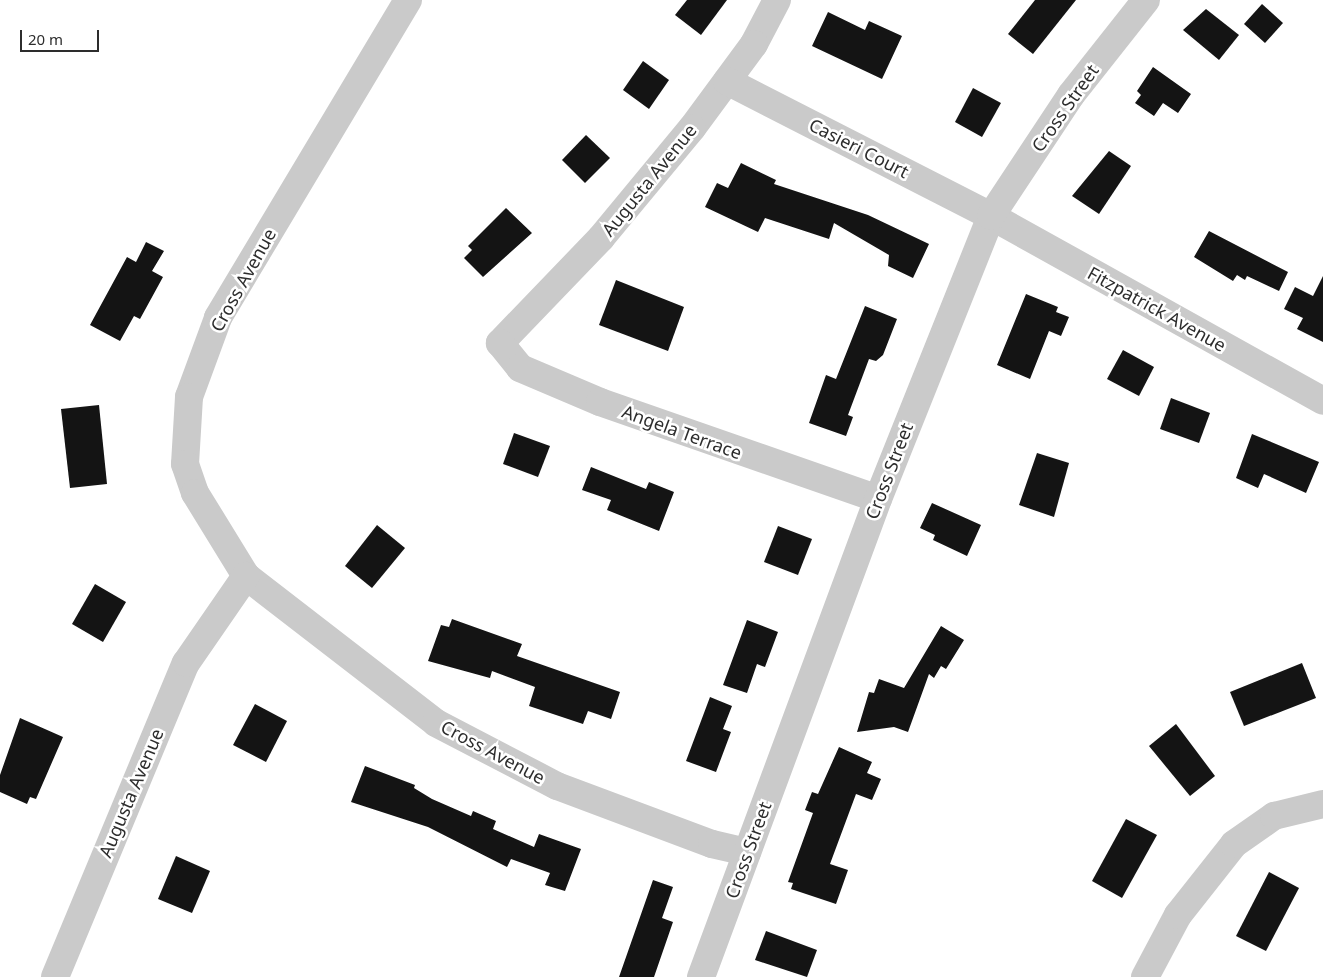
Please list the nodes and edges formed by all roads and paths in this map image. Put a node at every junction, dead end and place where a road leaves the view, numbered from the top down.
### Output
1 (408, 0) edge
2 (777, 0) edge
3 (1146, 0) edge
4 (727, 81) junction
5 (991, 216) junction
6 (500, 343) joint
7 (1323, 401) edge
8 (878, 499) junction
9 (246, 576) junction
10 (1323, 804) edge
11 (747, 852) junction
12 (55, 977) edge
13 (701, 977) edge
14 (1145, 977) edge

1 - 9 street, Cross Avenue
2 - 4 street, Augusta Avenue
3 - 5 street, Cross Street
4 - 5 street, Casieri Court
4 - 6 street, Augusta Avenue
5 - 7 street, Fitzpatrick Avenue
5 - 8 street, Cross Street
6 - 8 street, Angela Terrace
8 - 11 street, Cross Street
9 - 11 street, Cross Avenue
9 - 12 street, Augusta Avenue
10 - 14 street
11 - 13 street, Cross Street

